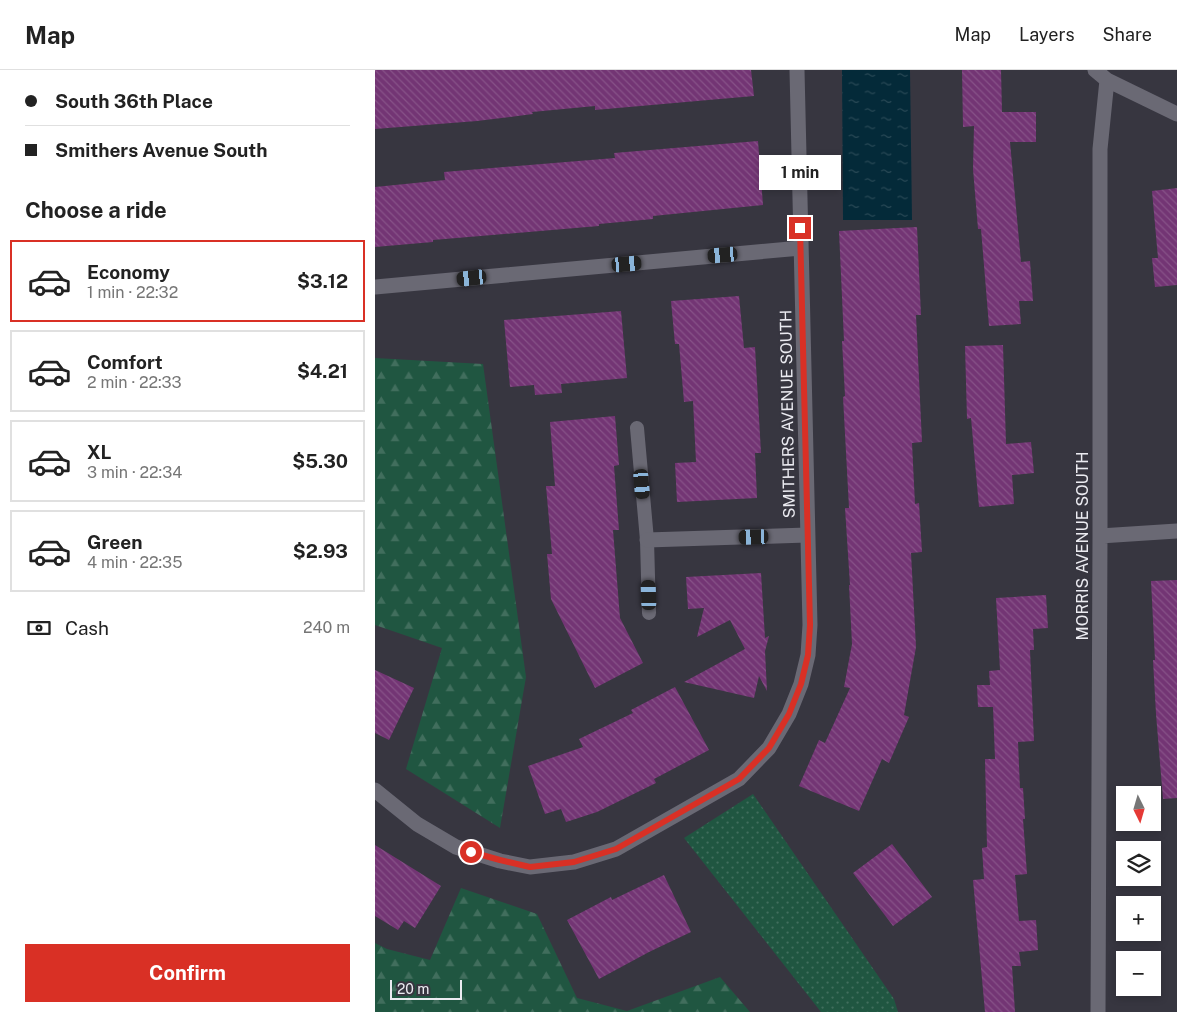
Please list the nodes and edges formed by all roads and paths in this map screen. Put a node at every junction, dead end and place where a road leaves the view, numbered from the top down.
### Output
1 (797, 70) edge
2 (1101, 75) edge
3 (1177, 114) edge
4 (801, 248) junction
5 (375, 287) edge
6 (637, 428) dead end
7 (1177, 531) edge
8 (807, 535) junction
9 (1100, 536) junction
10 (647, 540) junction
11 (649, 613) dead end
12 (375, 790) edge
13 (1098, 1012) edge

1 - 4 street, SMITHERS AVENUE SOUTH
2 - 3 street
2 - 9 street, MORRIS AVENUE SOUTH
4 - 5 street
4 - 8 street, SMITHERS AVENUE SOUTH
6 - 10 lane
7 - 9 street
8 - 10 street
8 - 12 street, SMITHERS AVENUE SOUTH
9 - 13 street, MORRIS AVENUE SOUTH
10 - 11 lane

